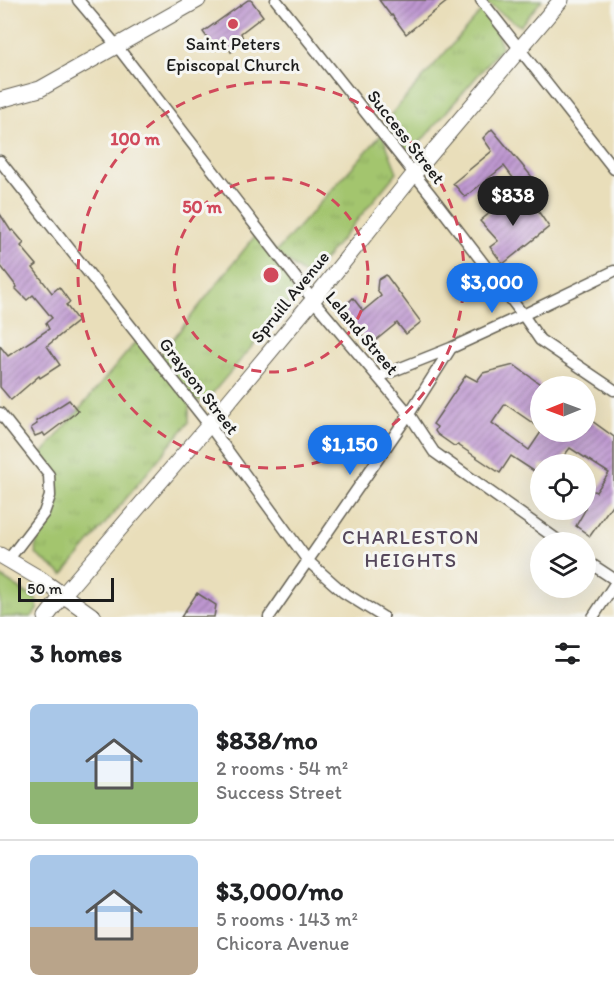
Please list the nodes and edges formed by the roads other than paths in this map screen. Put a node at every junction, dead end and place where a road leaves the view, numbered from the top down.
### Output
1 (78, 0) edge
2 (198, 0) edge
3 (276, 0) edge
4 (481, 0) edge
5 (561, 0) edge
6 (116, 45) junction
7 (519, 49) junction
8 (0, 100) edge
9 (0, 161) edge
10 (614, 169) edge
11 (414, 174) junction
12 (614, 271) edge
13 (313, 300) junction
14 (524, 315) junction
15 (451, 348) junction
16 (378, 377) junction
17 (614, 390) edge
18 (0, 413) edge
19 (409, 414) junction
20 (209, 425) junction
21 (547, 532) edge
22 (4, 557) edge
23 (308, 561) junction
24 (596, 567) edge
25 (614, 579) edge
26 (614, 585) edge
27 (63, 595) junction
28 (46, 617) edge
29 (94, 617) edge
30 (269, 617) edge
31 (383, 617) edge
32 (593, 617) edge

1 - 6 street, Leland Street
2 - 6 street
3 - 11 street, Success Street
4 - 7 street
5 - 7 street, Spruill Avenue
6 - 8 street
6 - 13 street, Leland Street
7 - 10 street
7 - 11 street, Spruill Avenue
9 - 20 street, Grayson Street
11 - 13 street, Spruill Avenue
11 - 14 street, Success Street
12 - 14 street
13 - 16 street, Leland Street
13 - 20 street, Spruill Avenue
14 - 15 street
14 - 17 street, Success Street
15 - 16 street
15 - 19 street
16 - 19 street, Leland Street
18 - 22 street
19 - 21 street, Leland Street
19 - 23 street
20 - 23 street, Grayson Street
20 - 27 street, Spruill Avenue
22 - 27 street
23 - 30 street
23 - 31 street, Grayson Street
24 - 25 street
26 - 32 street
27 - 28 street, Spruill Avenue
27 - 29 street

